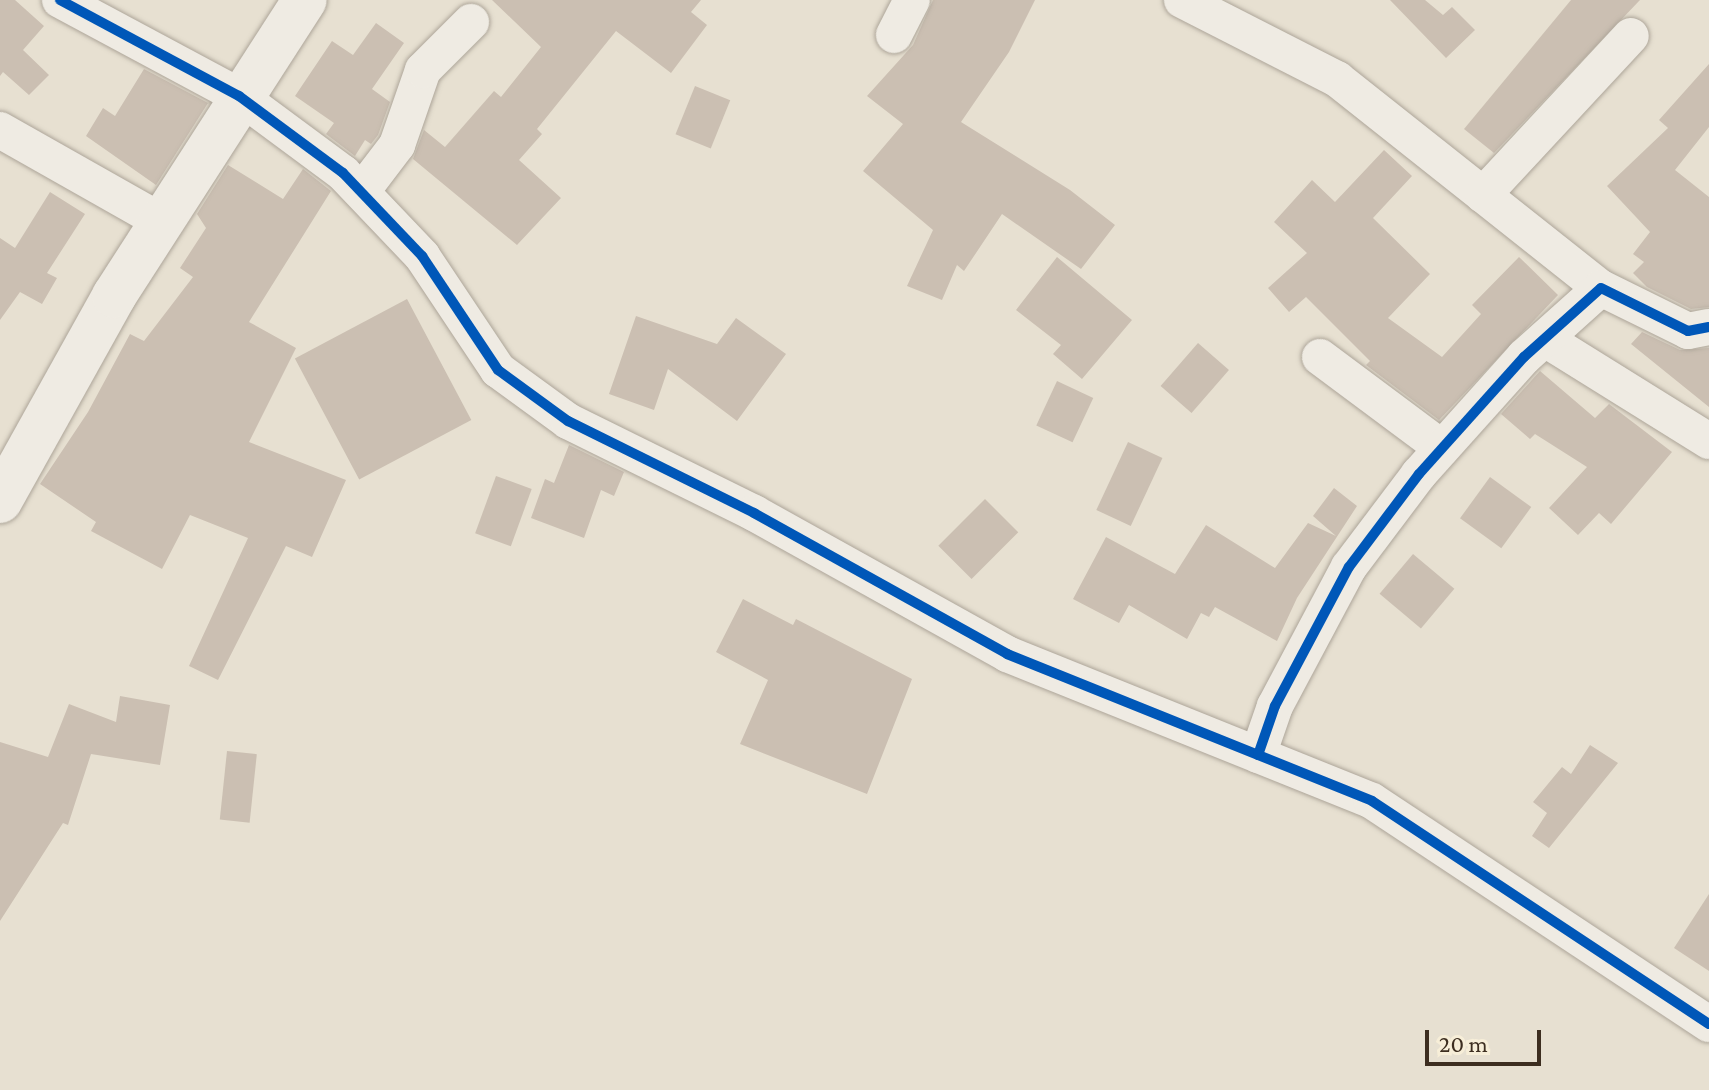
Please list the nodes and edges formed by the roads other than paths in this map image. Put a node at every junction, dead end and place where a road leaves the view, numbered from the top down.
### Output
1 (60, 0) edge
2 (305, 0) edge
3 (912, 0) edge
4 (1182, 0) edge
5 (471, 22) dead end
6 (894, 35) dead end
7 (1631, 36) dead end
8 (239, 96) junction
9 (0, 130) edge
10 (377, 172) junction
11 (1483, 195) junction
12 (161, 221) junction
13 (1601, 288) junction
14 (1709, 327) edge
15 (1545, 339) junction
16 (1320, 357) dead end
17 (1709, 441) edge
18 (1442, 448) junction
19 (0, 501) edge
20 (1266, 732) junction
21 (1709, 1024) edge

1 - 8 street
2 - 8 main road
3 - 6 street
4 - 11 street
5 - 10 street
7 - 11 street
8 - 10 street
8 - 12 main road
9 - 12 street
10 - 20 street
11 - 13 street
12 - 19 main road
13 - 14 street
13 - 15 street
15 - 17 street
15 - 18 street
16 - 18 street
18 - 20 street
20 - 21 street

